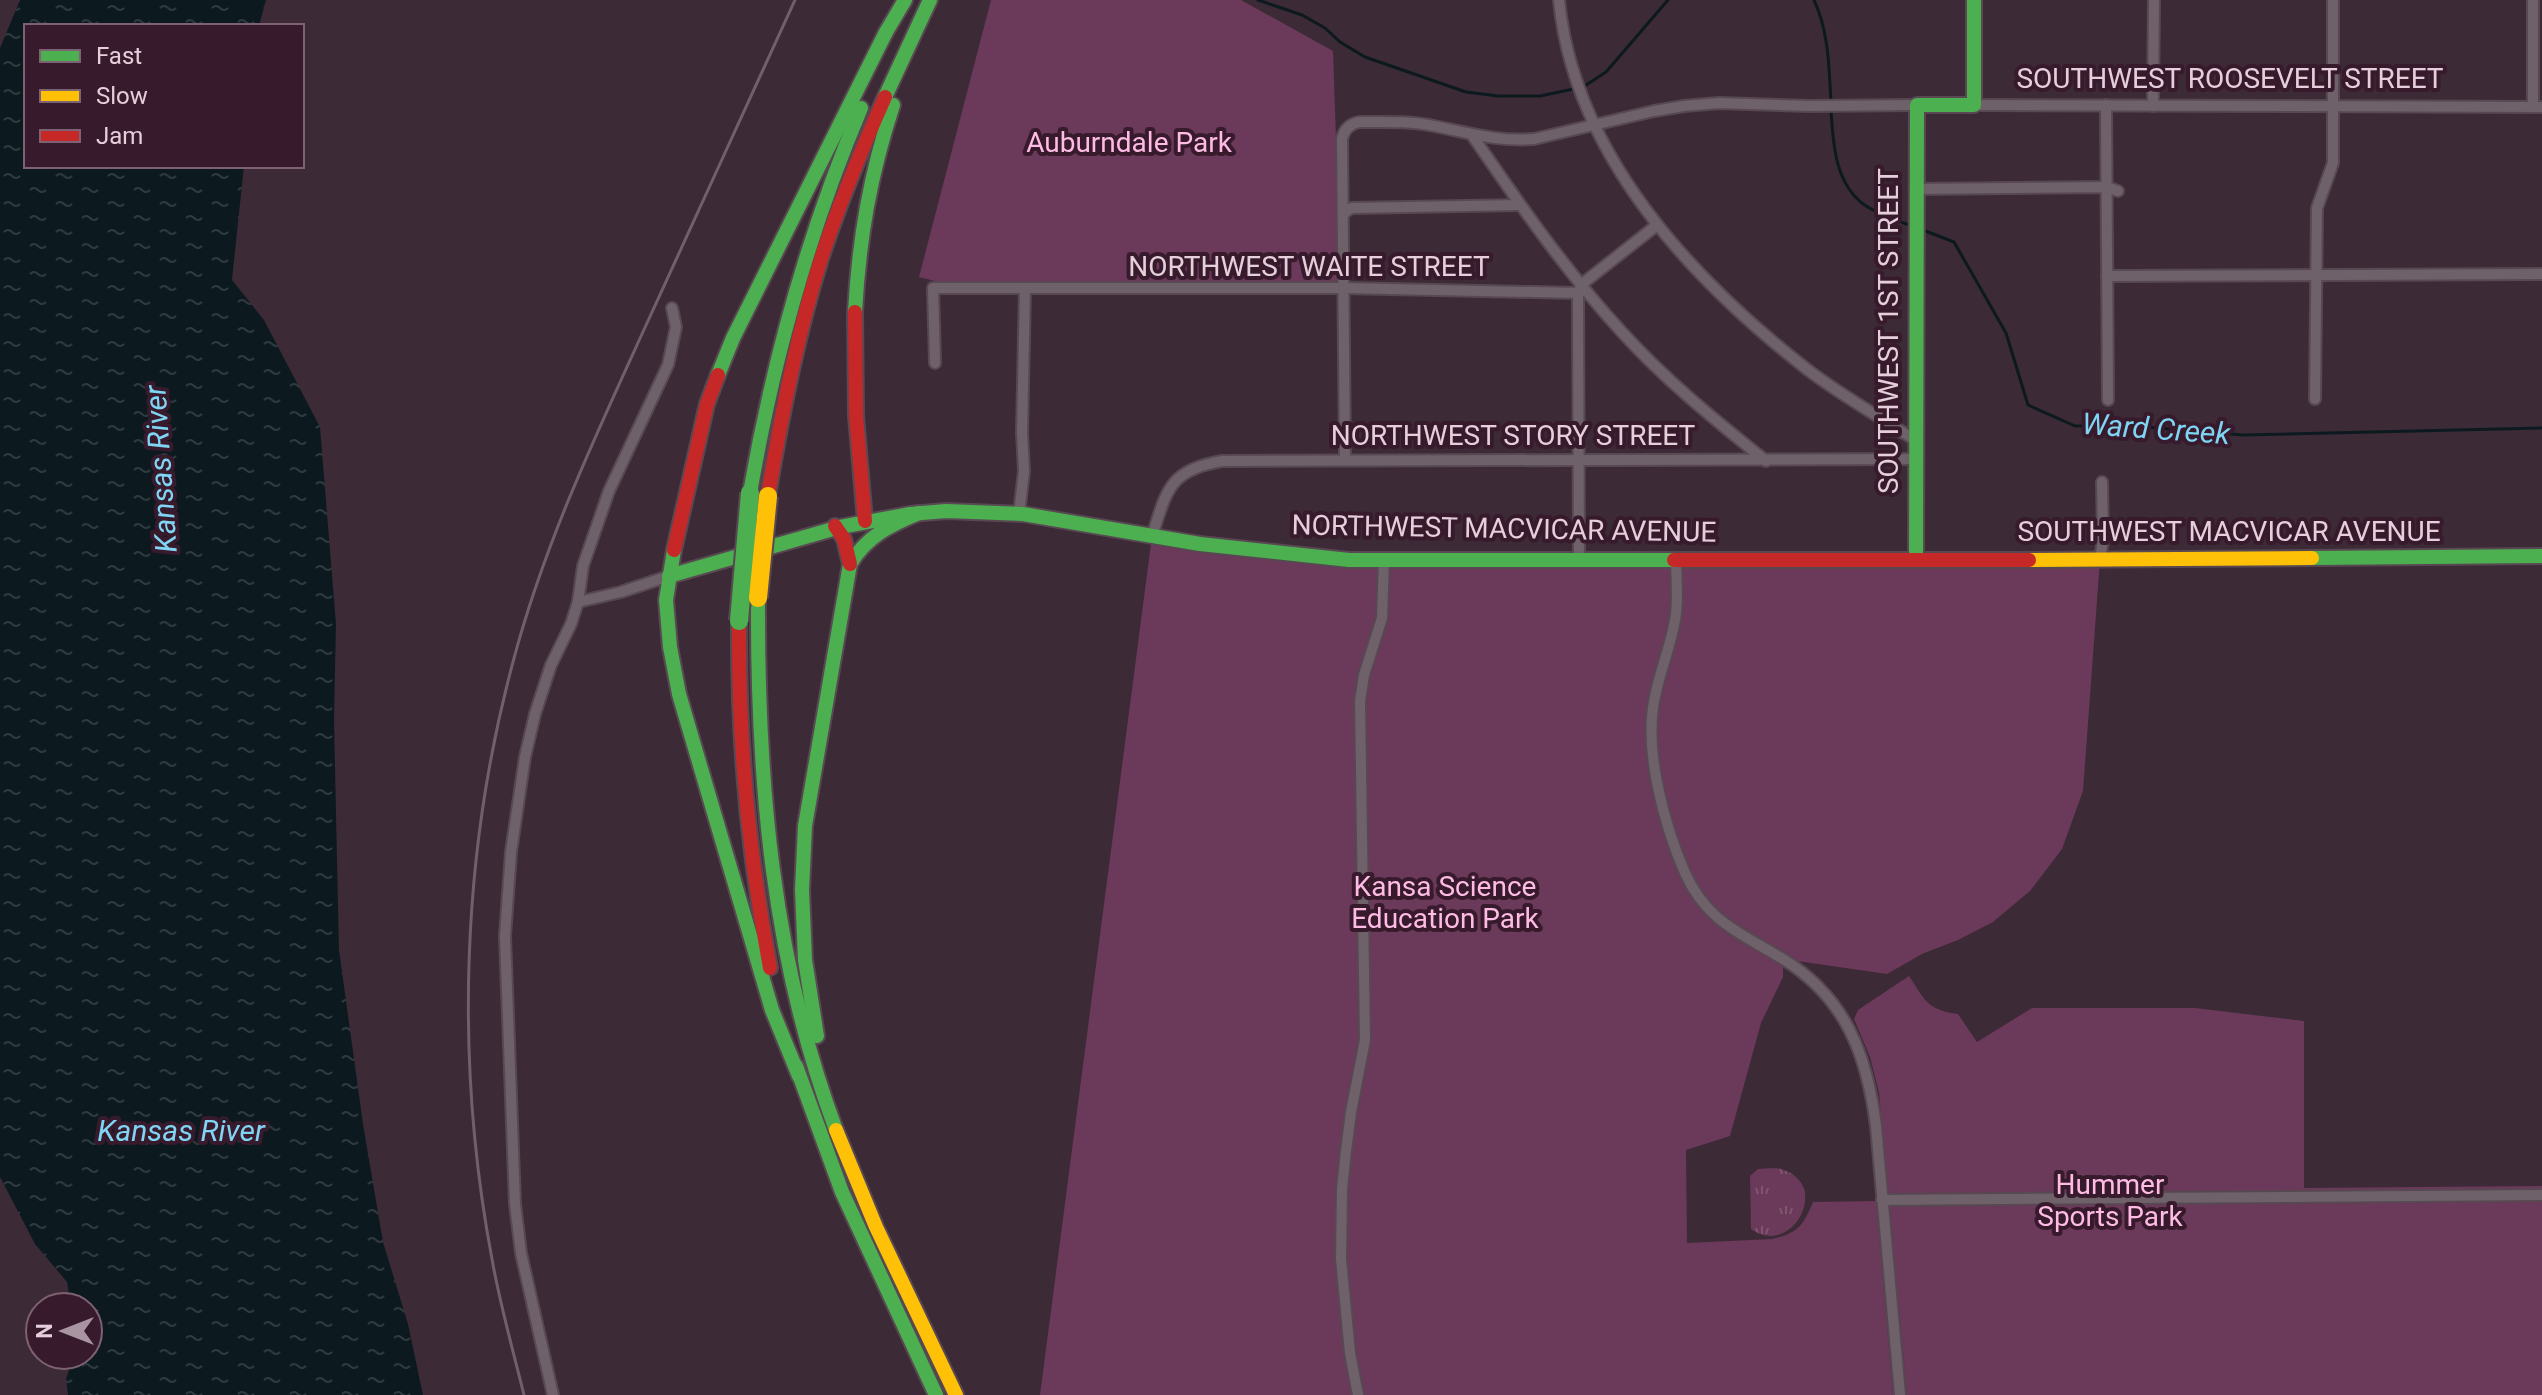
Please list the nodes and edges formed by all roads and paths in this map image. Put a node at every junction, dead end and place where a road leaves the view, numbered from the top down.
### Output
1 (908, 0) edge
2 (1559, 0) edge
3 (1974, 0) edge
4 (2154, 0) edge
5 (2333, 0) edge
6 (2533, 0) edge
7 (927, 7) edge
8 (1917, 105) junction
9 (1974, 105) junction
10 (2106, 105) junction
11 (2153, 106) junction
12 (2333, 106) junction
13 (2538, 107) edge
14 (1595, 124) junction
15 (1472, 135) junction
16 (2112, 189) junction
17 (1917, 198) junction
18 (1520, 205) junction
19 (1343, 214) junction
20 (1657, 225) junction
21 (2316, 274) junction
22 (2542, 274) edge
23 (2107, 276) junction
24 (1025, 288) junction
25 (1344, 288) junction
26 (1580, 289) junction
27 (672, 308) dead end
28 (935, 363) dead end
29 (2315, 399) dead end
30 (2108, 400) dead end
31 (1915, 440) junction
32 (1345, 459) junction
33 (1915, 459) junction
34 (1579, 461) junction
35 (1766, 461) junction
36 (2102, 482) dead end
37 (759, 495) junction
38 (919, 513) junction
39 (1019, 514) junction
40 (865, 521) junction
41 (835, 526) junction
42 (1152, 536) junction
43 (2542, 556) edge
44 (1579, 559) junction
45 (1676, 559) junction
46 (1916, 559) junction
47 (1384, 560) junction
48 (2100, 560) junction
49 (850, 564) junction
50 (669, 576) junction
51 (578, 602) junction
52 (799, 1076) junction
53 (844, 1151) junction
54 (2542, 1195) edge
55 (1882, 1200) junction
56 (553, 1395) edge
57 (936, 1395) edge
58 (956, 1395) edge
59 (1358, 1395) edge
60 (1900, 1395) edge

1 - 37 main road
1 - 50 main road
2 - 14 street
3 - 9 main road
4 - 11 street
5 - 12 street
6 - 13 street
7 - 37 main road
7 - 40 main road
8 - 9 main road, SOUTHWEST ROOSEVELT STREET
8 - 14 street
8 - 17 main road, SOUTHWEST 1ST STREET
9 - 10 street, SOUTHWEST ROOSEVELT STREET
10 - 11 street, SOUTHWEST ROOSEVELT STREET
10 - 16 street
11 - 12 street, SOUTHWEST ROOSEVELT STREET
12 - 13 street, SOUTHWEST ROOSEVELT STREET
12 - 21 street
14 - 15 street
14 - 20 street
15 - 18 street
15 - 19 street
16 - 17 street
16 - 23 street
17 - 31 main road, SOUTHWEST 1ST STREET
18 - 19 street
18 - 26 street
19 - 25 street
20 - 26 street
20 - 31 street
21 - 22 street
21 - 23 street
21 - 29 street
23 - 30 street
24 - 25 street, NORTHWEST WAITE STREET
24 - 28 street, NORTHWEST WAITE STREET
24 - 39 street
25 - 26 street, NORTHWEST WAITE STREET
25 - 32 street
26 - 34 street
26 - 35 street
27 - 51 street
31 - 33 main road, SOUTHWEST 1ST STREET
32 - 34 street, NORTHWEST STORY STREET
32 - 42 street, NORTHWEST STORY STREET
33 - 35 street, NORTHWEST STORY STREET
33 - 46 main road, SOUTHWEST 1ST STREET
34 - 35 street, NORTHWEST STORY STREET
34 - 44 street
36 - 48 street
37 - 52 main road, bridge
37 - 53 main road, bridge
38 - 39 main road, NORTHWEST MACVICAR AVENUE
38 - 40 main road, NORTHWEST MACVICAR AVENUE
38 - 49 main road
39 - 42 main road, NORTHWEST MACVICAR AVENUE
40 - 41 main road, NORTHWEST MACVICAR AVENUE
41 - 49 main road
41 - 50 main road, NORTHWEST MACVICAR AVENUE
42 - 47 main road, NORTHWEST MACVICAR AVENUE
43 - 48 main road, SOUTHWEST MACVICAR AVENUE
44 - 45 main road, NORTHWEST MACVICAR AVENUE
44 - 47 main road, NORTHWEST MACVICAR AVENUE
45 - 46 main road, NORTHWEST MACVICAR AVENUE
45 - 55 street
46 - 48 main road, SOUTHWEST MACVICAR AVENUE
47 - 59 street
49 - 53 main road
50 - 51 street, NORTHWEST MACVICAR AVENUE
50 - 52 main road
51 - 56 street
52 - 57 main road
53 - 58 main road
54 - 55 street
55 - 60 street

